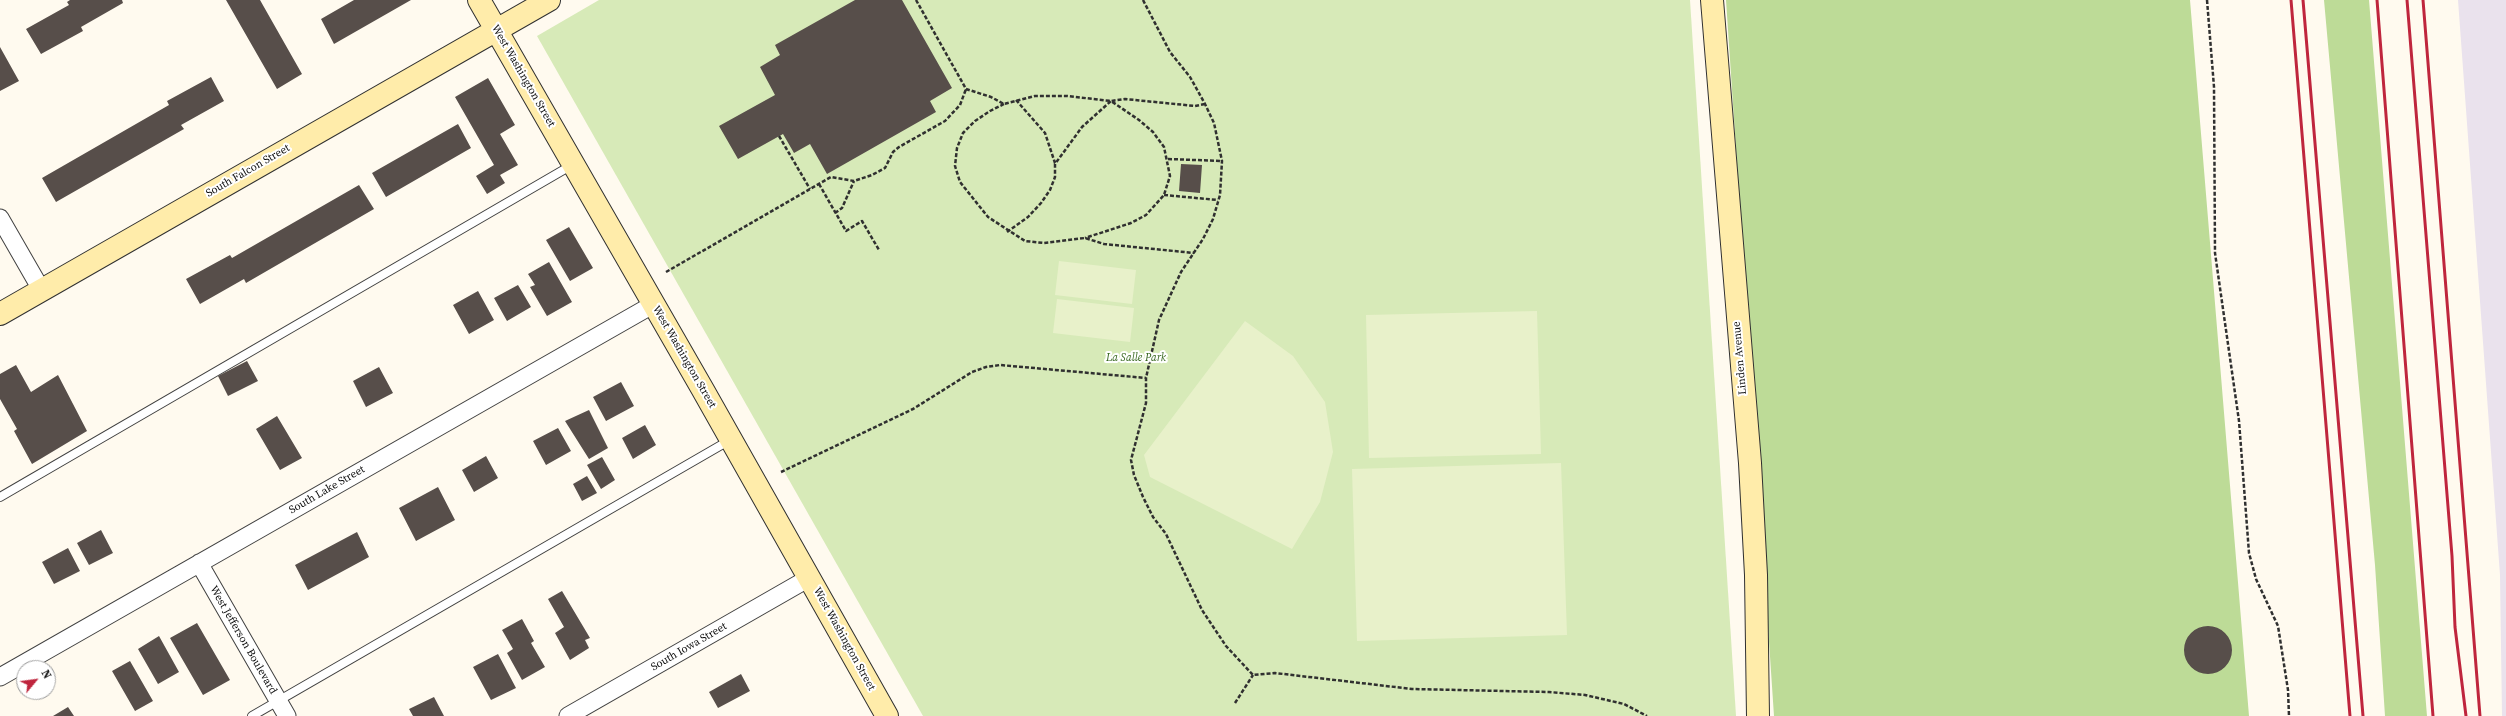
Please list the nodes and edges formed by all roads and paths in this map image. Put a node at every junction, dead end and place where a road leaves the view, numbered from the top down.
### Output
1 (479, 0) edge
2 (549, 0) edge
3 (916, 0) edge
4 (1143, 0) edge
5 (1712, 0) edge
6 (2207, 0) edge
7 (497, 30) junction
8 (966, 89) junction
9 (1016, 100) junction
10 (1111, 101) junction
11 (1004, 104) junction
12 (1205, 104) junction
13 (779, 136) dead end
14 (1168, 159) junction
15 (1222, 161) junction
16 (574, 164) junction
17 (1055, 164) junction
18 (854, 181) junction
19 (819, 184) junction
20 (810, 189) junction
21 (1164, 195) junction
22 (1218, 200) junction
23 (835, 213) junction
24 (0, 218) edge
25 (1007, 232) junction
26 (1085, 238) junction
27 (879, 250) dead end
28 (1194, 253) junction
29 (666, 272) dead end
30 (42, 291) junction
31 (654, 304) junction
32 (0, 314) edge
33 (1146, 378) junction
34 (730, 440) junction
35 (781, 472) dead end
36 (0, 497) edge
37 (199, 563) junction
38 (809, 578) junction
39 (1253, 675) junction
40 (0, 677) edge
41 (278, 701) junction
42 (1235, 703) dead end
43 (252, 716) edge
44 (287, 716) edge
45 (568, 716) edge
46 (887, 716) edge
47 (1647, 716) edge
48 (1758, 716) edge
49 (2289, 716) edge

1 - 7 street, West Washington Street
2 - 7 street, South Falcon Street
3 - 8 path
4 - 12 path
5 - 48 street, Linden Avenue
6 - 49 path
7 - 16 street, West Washington Street
7 - 30 street, South Falcon Street
8 - 11 path
8 - 18 path
9 - 10 path
9 - 11 path
9 - 17 path
10 - 12 path
10 - 14 path
10 - 17 path
11 - 25 path
12 - 15 path
13 - 20 path
14 - 15 path
14 - 21 path
15 - 22 path
16 - 31 street, West Washington Street
16 - 36 lane
17 - 25 path
18 - 19 path
18 - 23 path
19 - 20 path
19 - 23 path
20 - 29 path
21 - 22 path
21 - 26 path
22 - 28 path
23 - 27 path
24 - 30 street
25 - 26 path
26 - 28 path
28 - 33 path
30 - 32 street, South Falcon Street
31 - 34 street, West Washington Street
31 - 37 street, South Lake Street
33 - 35 path
33 - 39 path
34 - 38 street, West Washington Street
34 - 41 lane
37 - 40 street, South Lake Street
37 - 41 street, West Jefferson Boulevard
38 - 45 street, South Iowa Street
38 - 46 street, West Washington Street
39 - 42 path
39 - 47 path
41 - 43 lane
41 - 44 street, West Jefferson Boulevard

